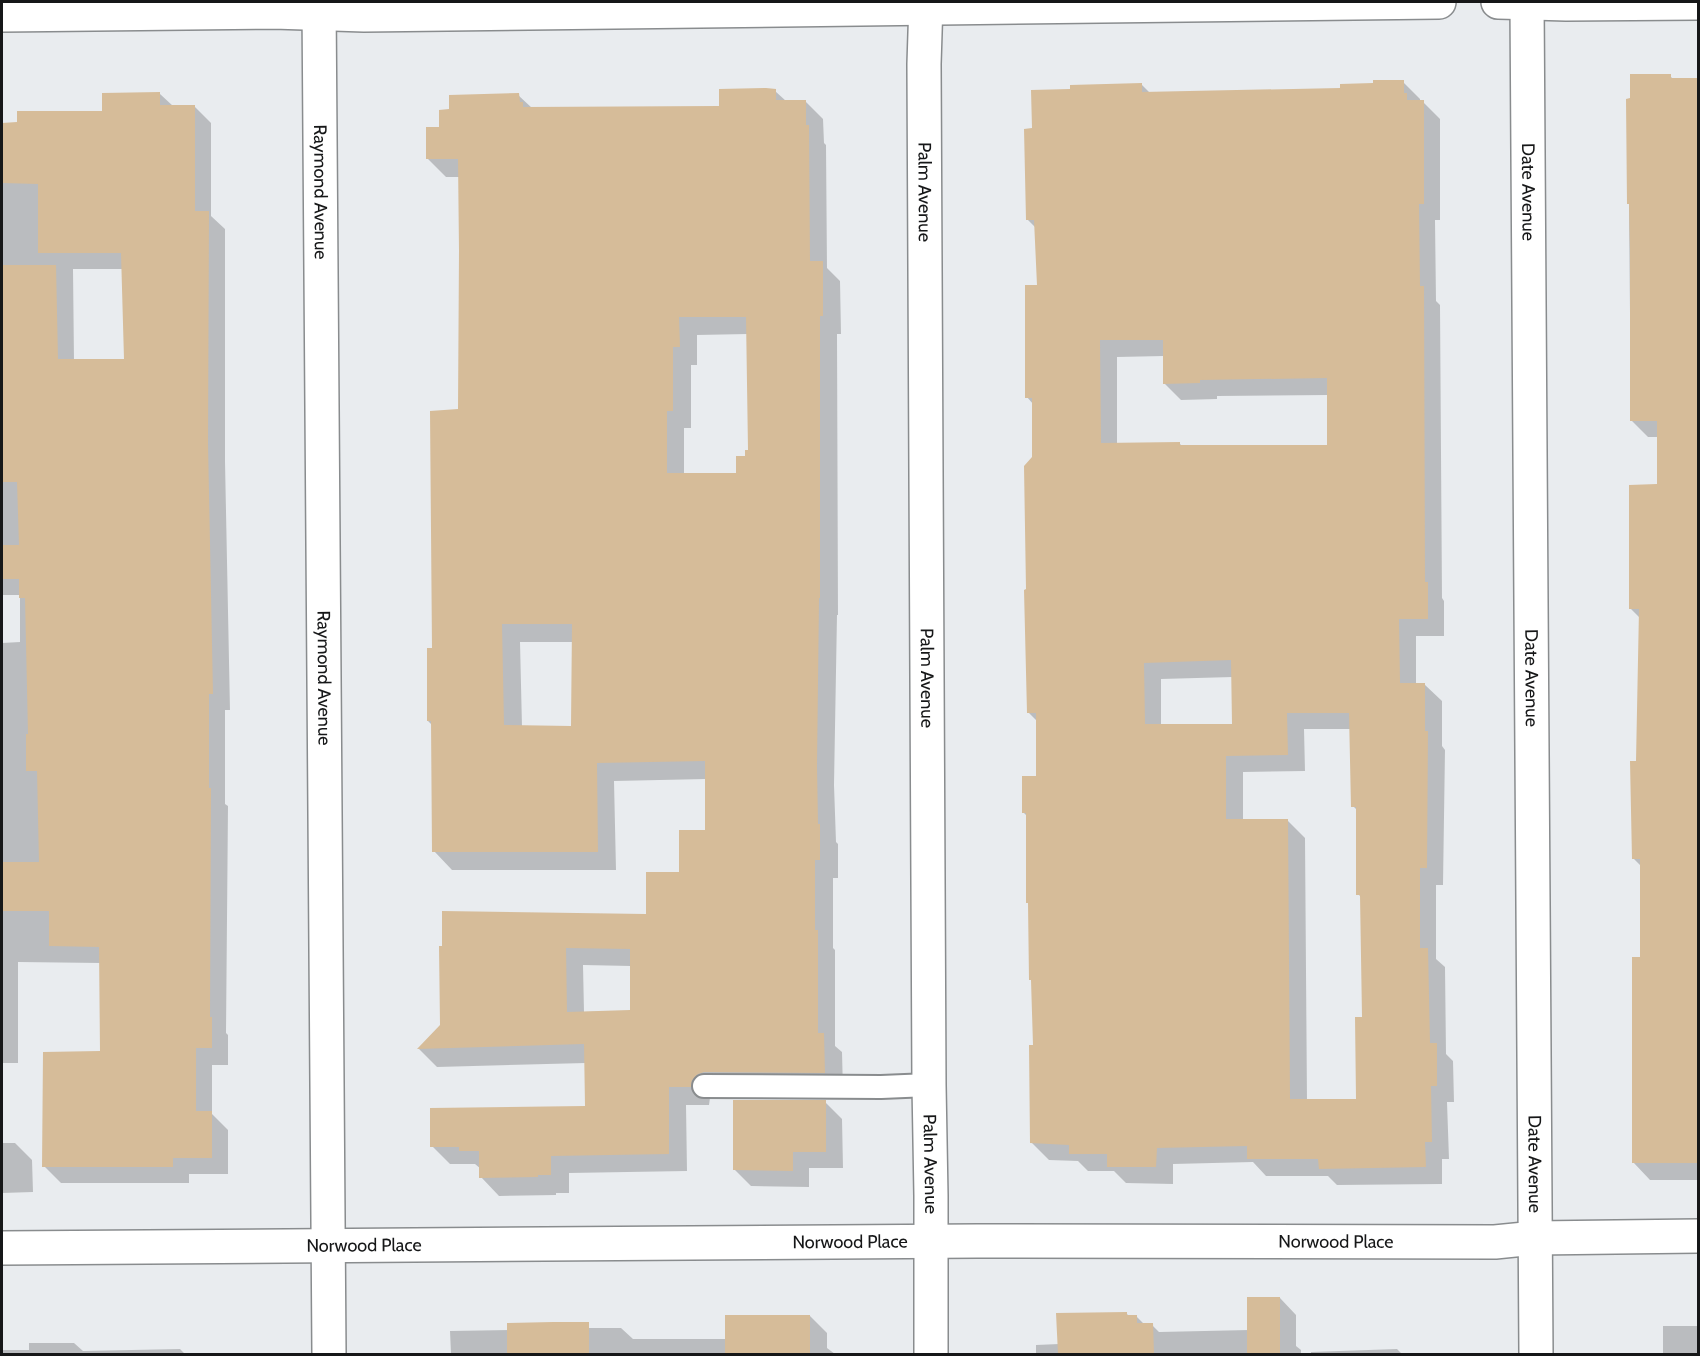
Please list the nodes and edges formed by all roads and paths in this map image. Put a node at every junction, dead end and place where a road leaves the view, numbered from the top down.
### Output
1 (1439, 2) edge
2 (1517, 2) edge
3 (1698, 3) edge
4 (926, 5) edge
5 (319, 8) edge
6 (2, 15) edge
7 (929, 1085) junction
8 (704, 1086) dead end
9 (1698, 1236) edge
10 (1535, 1238) junction
11 (931, 1243) junction
12 (328, 1246) junction
13 (2, 1248) edge
14 (329, 1354) edge
15 (931, 1354) edge
16 (1536, 1354) edge

1 - 4 street
2 - 3 street
2 - 10 street, Date Avenue
4 - 5 street
4 - 7 street, Palm Avenue
5 - 6 street
5 - 12 street, Raymond Avenue
7 - 8 lane
7 - 11 street, Palm Avenue
9 - 10 street, Norwood Place
10 - 11 street, Norwood Place
10 - 16 street, Date Avenue
11 - 12 street, Norwood Place
11 - 15 street, Palm Avenue
12 - 13 street, Norwood Place
12 - 14 street, Raymond Avenue

